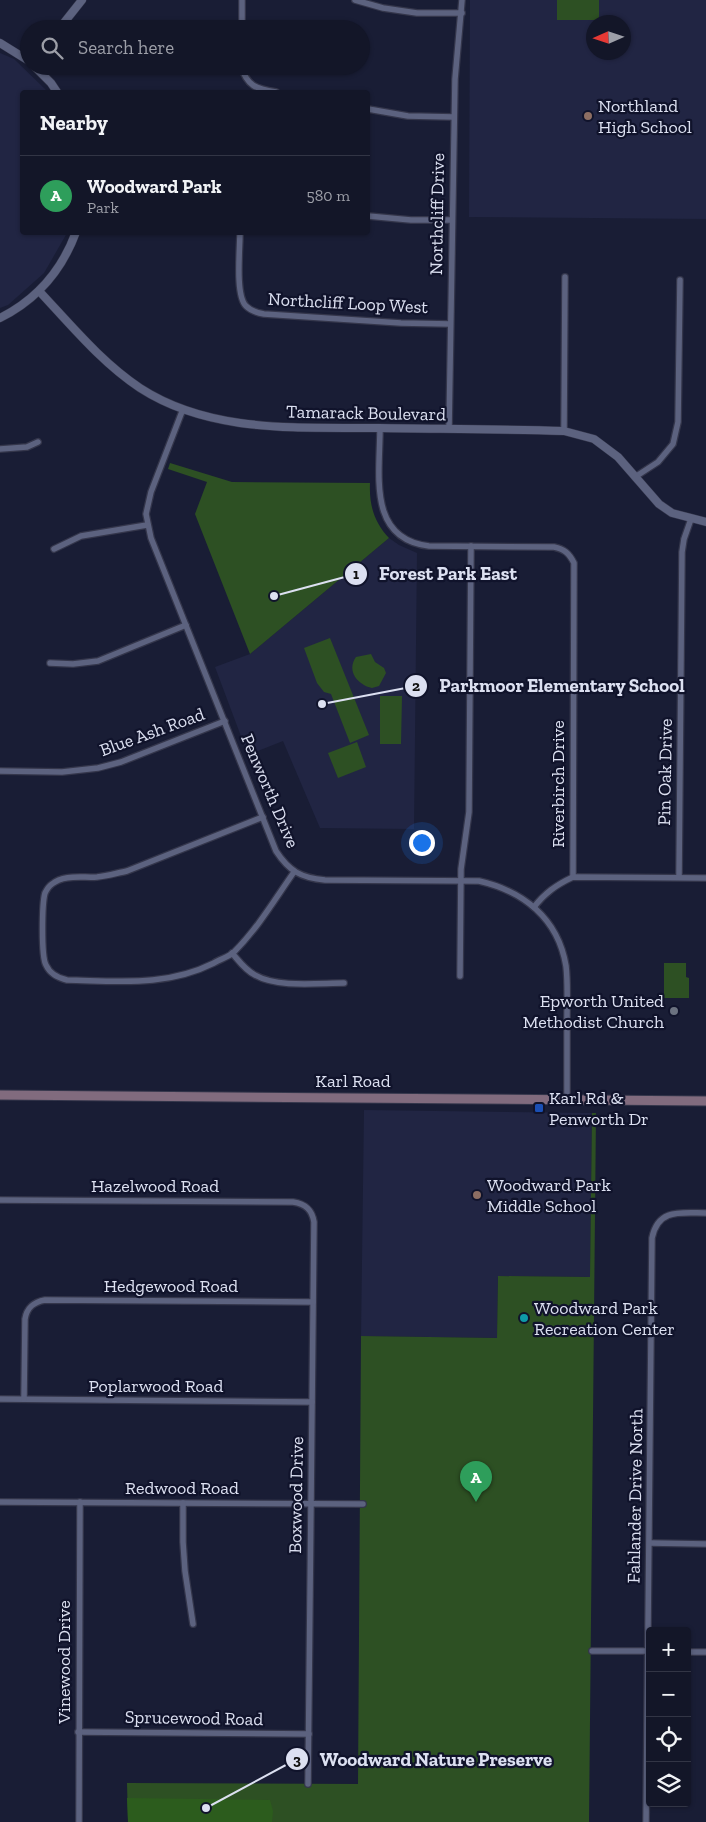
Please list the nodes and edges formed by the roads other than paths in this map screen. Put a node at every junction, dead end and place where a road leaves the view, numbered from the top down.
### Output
1 (82, 0) edge
2 (242, 0) edge
3 (355, 0) edge
4 (462, 0) edge
5 (462, 13) junction
6 (66, 20) edge
7 (242, 20) edge
8 (0, 43) edge
9 (20, 55) edge
10 (43, 75) edge
11 (245, 75) edge
12 (56, 90) edge
13 (260, 90) edge
14 (370, 108) edge
15 (454, 117) junction
16 (370, 216) edge
17 (451, 220) junction
18 (75, 235) edge
19 (240, 235) edge
20 (565, 277) dead end
21 (680, 280) dead end
22 (39, 291) junction
23 (0, 318) edge
24 (450, 324) junction
25 (183, 409) junction
26 (380, 428) junction
27 (449, 429) junction
28 (564, 431) junction
29 (38, 442) dead end
30 (0, 448) edge
31 (635, 477) junction
32 (691, 519) junction
33 (706, 522) edge
34 (147, 525) junction
35 (471, 546) junction
36 (54, 549) dead end
37 (186, 625) junction
38 (50, 663) dead end
39 (225, 721) junction
40 (0, 771) edge
41 (263, 817) junction
42 (294, 872) junction
43 (679, 877) junction
44 (572, 878) junction
45 (706, 878) edge
46 (460, 880) junction
47 (534, 907) junction
48 (232, 953) junction
49 (460, 976) dead end
50 (344, 983) dead end
51 (0, 1094) edge
52 (567, 1099) junction
53 (706, 1100) edge
54 (0, 1200) edge
55 (308, 1208) joint
56 (706, 1213) edge
57 (313, 1302) junction
58 (0, 1400) edge
59 (24, 1400) junction
60 (312, 1402) junction
61 (0, 1502) edge
62 (80, 1502) junction
63 (183, 1503) junction
64 (311, 1504) junction
65 (363, 1504) dead end
66 (650, 1544) junction
67 (706, 1544) edge
68 (193, 1624) dead end
69 (649, 1627) edge
70 (592, 1651) dead end
71 (646, 1652) edge
72 (691, 1652) edge
73 (706, 1652) edge
74 (649, 1672) edge
75 (78, 1732) junction
76 (309, 1734) junction
77 (308, 1784) dead end
78 (79, 1822) edge
79 (646, 1822) edge

1 - 6 street
2 - 7 street
3 - 5 street
4 - 5 street, Northcliff Drive
5 - 15 street, Northcliff Drive
8 - 9 street
10 - 12 street
11 - 13 street
14 - 15 street
15 - 17 street, Northcliff Drive
16 - 17 street
17 - 24 street, Northcliff Drive
18 - 22 street
19 - 24 street, Northcliff Loop West
20 - 28 street
21 - 31 street
22 - 23 street
22 - 25 street, Tamarack Boulevard
24 - 27 street, Northcliff Drive
25 - 26 street, Tamarack Boulevard
25 - 34 street, Penworth Drive
26 - 27 street, Tamarack Boulevard
26 - 35 street
27 - 28 street, Tamarack Boulevard
28 - 31 street, Tamarack Boulevard
29 - 30 street
31 - 32 street, Tamarack Boulevard
32 - 33 street, Tamarack Boulevard
32 - 43 street, Pin Oak Drive
34 - 36 street
34 - 37 street, Penworth Drive
35 - 44 street, Riverbirch Drive
35 - 46 street
37 - 38 street
37 - 39 street, Penworth Drive
39 - 40 street, Blue Ash Road
39 - 41 street, Penworth Drive
41 - 42 street, Penworth Drive
41 - 48 street
42 - 46 street, Penworth Drive
42 - 48 street
43 - 44 street
43 - 45 street
44 - 47 street
46 - 47 street, Penworth Drive
46 - 49 street
47 - 52 street, Penworth Drive
48 - 50 street
51 - 52 main road, Karl Road
52 - 53 main road, Karl Road
54 - 55 street, Hazelwood Road
55 - 57 street, Boxwood Drive
56 - 66 street, Fahlander Drive North
57 - 59 street, Hedgewood Road
57 - 60 street, Boxwood Drive
58 - 59 street, Poplarwood Road
59 - 60 street, Poplarwood Road
60 - 64 street, Boxwood Drive
61 - 62 street, Redwood Road
62 - 63 street, Redwood Road
62 - 75 street, Vinewood Drive
63 - 64 street, Redwood Road
63 - 68 street
64 - 65 street, Redwood Road
64 - 76 street, Boxwood Drive
66 - 67 street
66 - 69 street, Fahlander Drive North
70 - 71 street
72 - 73 street
74 - 79 street, Fahlander Drive North
75 - 76 street, Sprucewood Road
75 - 78 street, Vinewood Drive
76 - 77 street, Boxwood Drive

